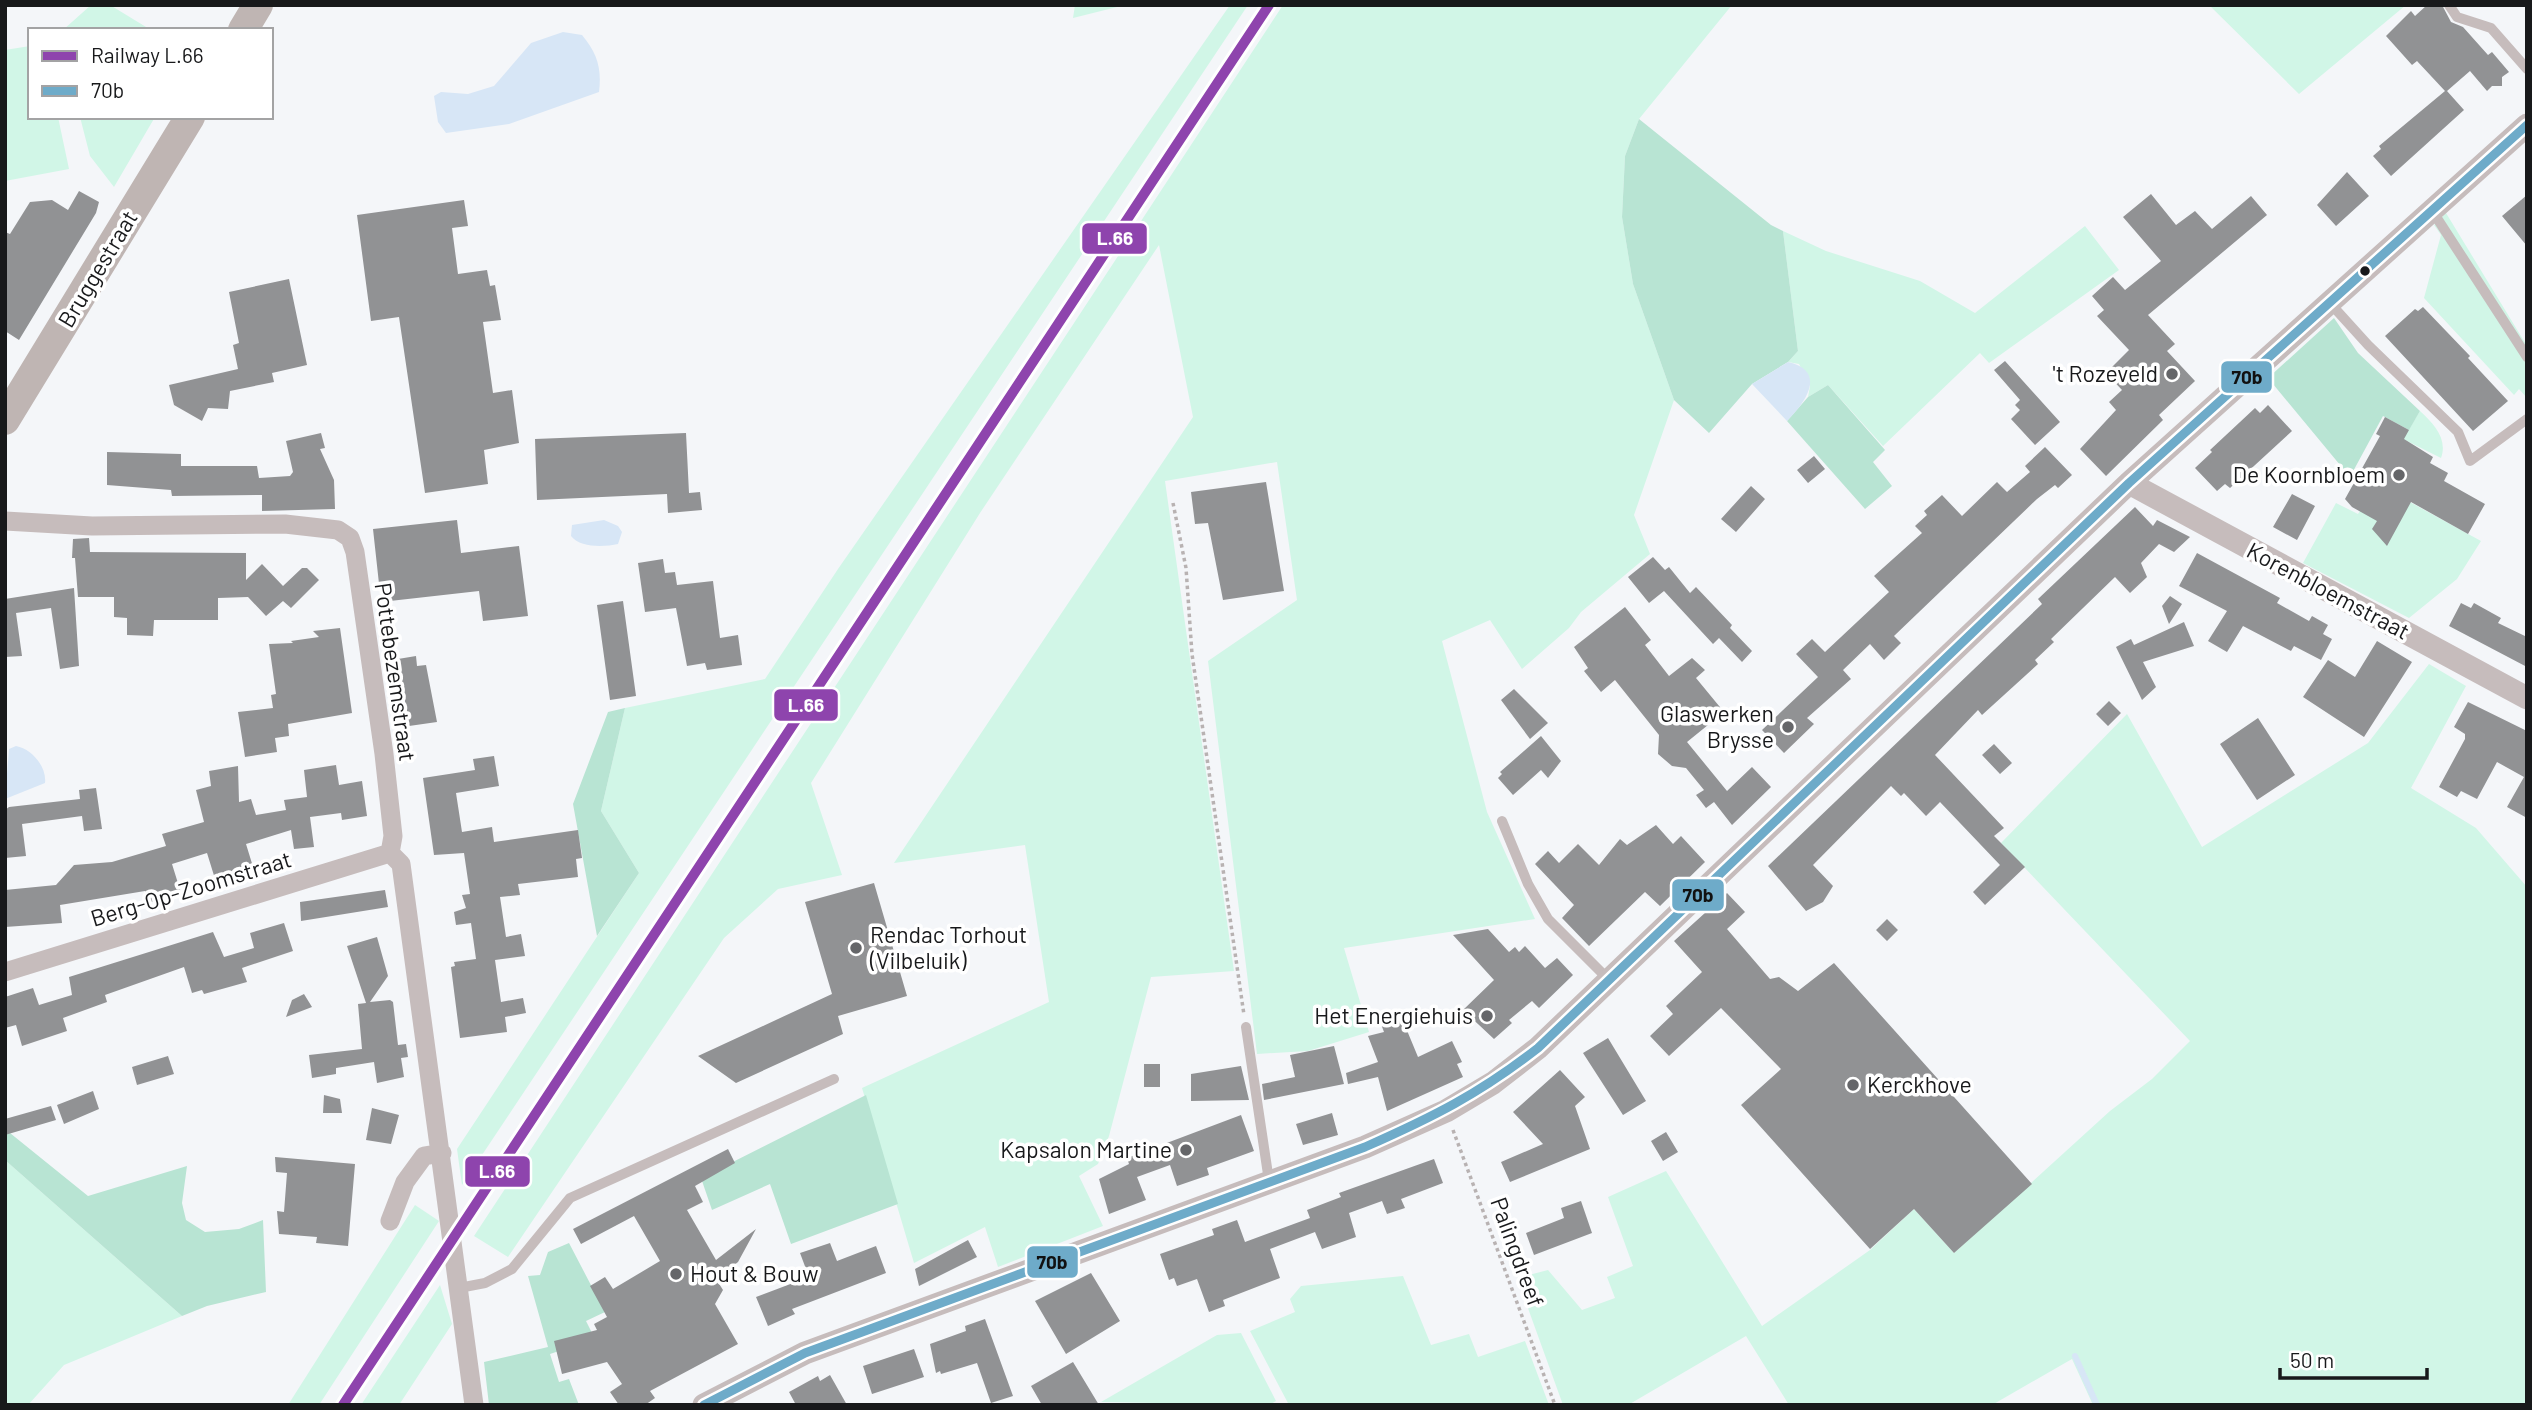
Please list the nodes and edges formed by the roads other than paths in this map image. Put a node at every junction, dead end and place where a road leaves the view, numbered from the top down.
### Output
1 (258, 5) edge
2 (2449, 5) edge
3 (244, 28) edge
4 (2527, 69) edge
5 (189, 119) edge
6 (2527, 125) edge
7 (2431, 208) junction
8 (2329, 302) junction
9 (2527, 357) edge
10 (2527, 419) edge
11 (5, 420) edge
12 (2129, 483) junction
13 (5, 521) edge
14 (2527, 698) edge
15 (1502, 821) dead end
16 (390, 852) junction
17 (5, 972) edge
18 (1609, 980) junction
19 (1246, 1027) road end
20 (834, 1079) dead end
21 (442, 1153) junction
22 (1269, 1181) junction
23 (390, 1221) dead end
24 (459, 1288) junction
25 (474, 1405) edge
26 (704, 1405) edge

1 - 3 main road
2 - 4 lane
5 - 11 main road, Bruggestraat
6 - 7 street
7 - 8 street
7 - 9 lane
8 - 10 lane
8 - 12 street
12 - 14 street, Korenbloemstraat
12 - 18 street
13 - 16 street, Pottebezemstraat
15 - 18 lane
16 - 17 street, Berg-Op-Zoomstraat
16 - 21 street, Pottebezemstraat
18 - 22 street
19 - 22 lane
20 - 24 lane
21 - 23 street
21 - 24 street, Pottebezemstraat
22 - 26 street
24 - 25 street, Pottebezemstraat

